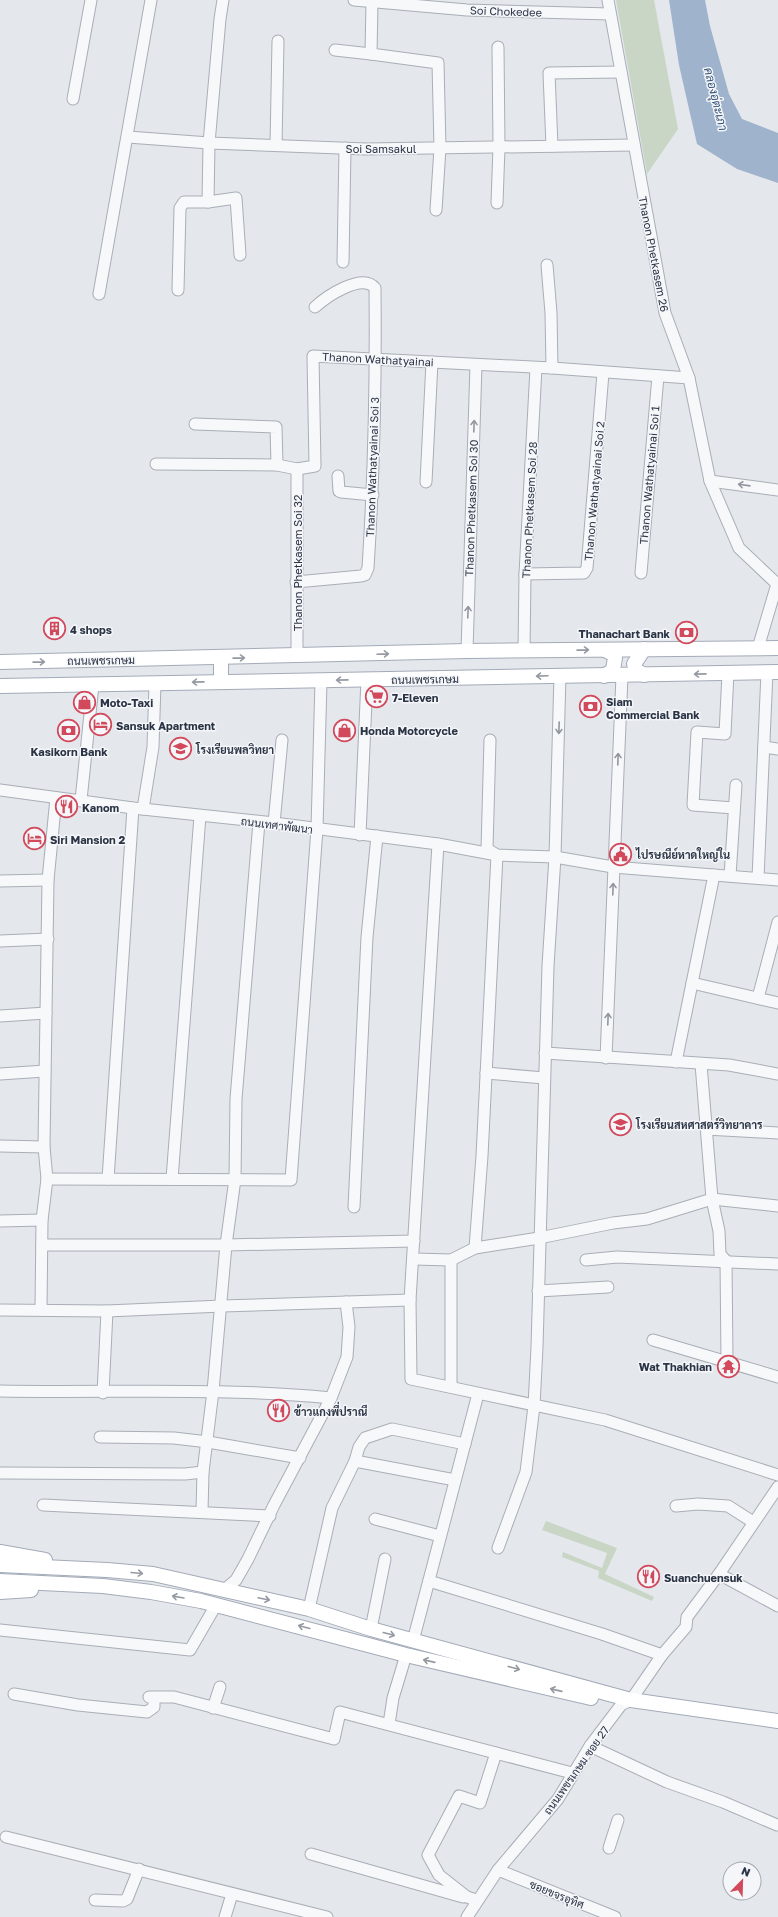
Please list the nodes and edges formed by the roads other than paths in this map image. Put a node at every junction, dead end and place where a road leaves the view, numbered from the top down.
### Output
1 (91, 0) edge
2 (151, 0) edge
3 (223, 0) edge
4 (354, 0) edge
5 (608, 0) edge
6 (372, 2) junction
7 (610, 14) junction
8 (278, 41) dead end
9 (498, 47) dead end
10 (335, 50) dead end
11 (371, 54) junction
12 (621, 72) junction
13 (73, 99) dead end
14 (128, 137) junction
15 (209, 143) junction
16 (634, 145) junction
17 (276, 146) junction
18 (552, 146) junction
19 (500, 147) junction
20 (345, 148) junction
21 (440, 148) junction
22 (208, 202) junction
23 (497, 203) dead end
24 (436, 210) dead end
25 (240, 255) dead end
26 (343, 262) dead end
27 (547, 265) dead end
28 (178, 290) dead end
29 (99, 294) dead end
30 (315, 307) dead end
31 (376, 359) junction
32 (432, 362) junction
33 (476, 365) junction
34 (536, 368) junction
35 (552, 368) junction
36 (603, 373) junction
37 (658, 376) junction
38 (689, 378) junction
39 (195, 424) dead end
40 (156, 464) dead end
41 (277, 465) junction
42 (297, 469) junction
43 (338, 476) dead end
44 (710, 481) junction
45 (426, 482) dead end
46 (778, 490) edge
47 (372, 494) junction
48 (641, 573) dead end
49 (525, 574) junction
50 (296, 582) junction
51 (777, 582) edge
52 (758, 648) junction
53 (778, 648) edge
54 (644, 649) junction
55 (605, 650) junction
56 (467, 651) junction
57 (524, 651) junction
58 (297, 656) junction
59 (221, 658) junction
60 (3, 662) edge
61 (772, 672) edge
62 (728, 673) junction
63 (644, 675) junction
64 (560, 676) junction
65 (604, 676) junction
66 (622, 676) junction
67 (367, 680) junction
68 (321, 681) junction
69 (220, 682) junction
70 (156, 683) junction
71 (93, 685) junction
72 (3, 686) edge
73 (282, 740) dead end
74 (490, 740) dead end
75 (764, 747) junction
76 (778, 749) edge
77 (736, 785) dead end
78 (0, 790) edge
79 (56, 798) junction
80 (81, 800) junction
81 (734, 808) junction
82 (138, 809) junction
83 (200, 816) junction
84 (259, 822) junction
85 (274, 823) junction
86 (317, 829) junction
87 (360, 835) junction
88 (377, 836) junction
89 (438, 844) junction
90 (497, 855) junction
91 (555, 857) junction
92 (614, 867) junction
93 (714, 875) junction
94 (730, 876) junction
95 (758, 878) junction
96 (48, 880) junction
97 (778, 880) edge
98 (0, 881) edge
99 (778, 922) edge
100 (48, 939) junction
101 (776, 940) edge
102 (0, 941) edge
103 (692, 983) junction
104 (758, 998) junction
105 (778, 1003) edge
106 (46, 1013) junction
107 (0, 1016) edge
108 (545, 1053) junction
109 (606, 1058) junction
110 (676, 1062) junction
111 (701, 1064) junction
112 (45, 1071) junction
113 (486, 1073) junction
114 (0, 1074) edge
115 (778, 1074) edge
116 (544, 1078) junction
117 (706, 1129) junction
118 (778, 1133) edge
119 (0, 1146) edge
120 (44, 1147) junction
121 (48, 1179) junction
122 (108, 1179) junction
123 (172, 1179) junction
124 (235, 1180) junction
125 (712, 1199) junction
126 (778, 1206) edge
127 (354, 1208) dead end
128 (42, 1220) junction
129 (0, 1221) edge
130 (539, 1238) junction
131 (414, 1241) junction
132 (42, 1245) junction
133 (226, 1245) junction
134 (475, 1248) junction
135 (414, 1259) junction
136 (451, 1260) junction
137 (586, 1260) dead end
138 (726, 1261) junction
139 (778, 1264) edge
140 (608, 1287) dead end
141 (538, 1291) junction
142 (410, 1300) junction
143 (346, 1302) junction
144 (222, 1306) junction
145 (0, 1310) edge
146 (41, 1310) junction
147 (107, 1311) junction
148 (652, 1340) dead end
149 (727, 1360) junction
150 (778, 1377) edge
151 (451, 1387) junction
152 (0, 1391) edge
153 (213, 1391) junction
154 (103, 1393) junction
155 (478, 1394) junction
156 (331, 1398) junction
157 (534, 1406) junction
158 (100, 1437) dead end
159 (208, 1442) junction
160 (465, 1444) junction
161 (300, 1458) junction
162 (355, 1462) junction
163 (0, 1472) edge
164 (203, 1472) junction
165 (778, 1476) edge
166 (455, 1480) junction
167 (776, 1493) edge
168 (43, 1505) dead end
169 (676, 1506) dead end
170 (202, 1511) junction
171 (270, 1516) junction
172 (375, 1519) dead end
173 (753, 1522) junction
174 (440, 1536) junction
175 (498, 1548) dead end
176 (0, 1552) edge
177 (385, 1559) dead end
178 (0, 1565) edge
179 (107, 1570) junction
180 (719, 1574) junction
181 (0, 1581) edge
182 (429, 1581) junction
183 (103, 1586) junction
184 (224, 1590) junction
185 (0, 1592) edge
186 (216, 1605) junction
187 (778, 1606) edge
188 (309, 1609) junction
189 (371, 1629) junction
190 (0, 1630) edge
191 (413, 1641) junction
192 (406, 1655) junction
193 (662, 1655) junction
194 (220, 1687) dead end
195 (14, 1694) dead end
196 (626, 1703) junction
197 (213, 1708) junction
198 (778, 1721) edge
199 (388, 1724) junction
200 (778, 1731) edge
201 (590, 1746) junction
202 (496, 1752) junction
203 (572, 1773) junction
204 (618, 1820) dead end
205 (777, 1825) dead end
206 (6, 1837) dead end
207 (609, 1848) dead end
208 (311, 1854) dead end
209 (138, 1869) junction
210 (498, 1870) junction
211 (232, 1894) junction
212 (95, 1900) dead end
213 (476, 1901) junction
214 (225, 1917) edge
215 (327, 1917) edge
216 (467, 1917) edge
217 (615, 1917) edge

1 - 13 street
2 - 14 street
3 - 15 street
4 - 6 street, Soi Chokedee
5 - 7 street, Thanon Phetkasem 26
6 - 7 street, Soi Chokedee
6 - 11 street
7 - 12 street, Thanon Phetkasem 26
8 - 17 street
9 - 19 street
10 - 11 street
11 - 21 street
12 - 16 street, Thanon Phetkasem 26
12 - 18 street
14 - 15 street, Soi Samsakul
14 - 29 street
15 - 17 street, Soi Samsakul
15 - 22 street
16 - 18 street, Soi Samsakul
16 - 38 street, Thanon Phetkasem 26
17 - 20 street, Soi Samsakul
18 - 19 street, Soi Samsakul
19 - 21 street, Soi Samsakul
19 - 23 street
20 - 21 street, Soi Samsakul
20 - 26 street
21 - 24 street
22 - 25 street
22 - 28 street
27 - 35 street
30 - 31 street, Thanon Wathatyainai Soi 3
31 - 32 street, Thanon Wathatyainai
31 - 42 street, Thanon Wathatyainai
31 - 47 street, Thanon Wathatyainai Soi 3
32 - 33 street, Thanon Wathatyainai
32 - 45 street
33 - 34 street, Thanon Wathatyainai
56 -> 33 street, Thanon Phetkasem Soi 30
34 - 35 street, Thanon Wathatyainai
34 - 49 street, Thanon Phetkasem Soi 28
35 - 36 street, Thanon Wathatyainai
36 - 37 street, Thanon Wathatyainai
36 - 49 street, Thanon Wathatyainai Soi 2
37 - 38 street, Thanon Wathatyainai
37 - 48 street, Thanon Wathatyainai Soi 1
38 - 44 street, Thanon Phetkasem 26
39 - 41 street
40 - 41 street, Thanon Wathatyainai
41 - 42 street, Thanon Wathatyainai
42 - 50 street, Thanon Phetkasem Soi 32
43 - 47 street
46 -> 44 street
44 - 51 street, Thanon Phetkasem 26
47 - 50 street, Thanon Wathatyainai Soi 3
49 - 57 street, Thanon Phetkasem Soi 28
50 - 58 street, Thanon Phetkasem Soi 32
51 - 52 street, Thanon Phetkasem 26
52 - 53 main road, ถนนเพชรเกษม
52 - 54 main road, ถนนเพชรเกษม
54 - 55 main road, ถนนเพชรเกษม
54 - 63 main road
57 -> 55 main road, ถนนเพชรเกษม
55 - 65 main road
56 - 57 main road, ถนนเพชรเกษม
58 -> 56 main road, ถนนเพชรเกษม
59 -> 58 main road, ถนนเพชรเกษม
60 -> 59 main road, ถนนเพชรเกษม
59 - 69 main road
60 - 72 main road
61 - 62 main road, ถนนเพชรเกษม
61 - 75 street
62 -> 63 main road, ถนนเพชรเกษม
62 - 81 street
63 - 66 main road, ถนนเพชรเกษม
64 - 65 main road, ถนนเพชรเกษม
64 -> 67 main road, ถนนเพชรเกษม
64 -> 91 street
65 - 66 main road, ถนนเพชรเกษม
92 -> 66 street
67 -> 68 main road, ถนนเพชรเกษม
67 - 87 street
68 - 69 main road, ถนนเพชรเกษม
68 - 86 street
69 -> 70 main road, ถนนเพชรเกษม
70 - 71 main road, ถนนเพชรเกษม
70 - 82 street
71 - 72 main road, ถนนเพชรเกษม
71 - 80 street
73 - 85 street
74 - 90 street
75 - 76 street
75 - 95 street
77 - 81 street
78 - 79 street, ถนนเทศาพัฒนา
79 - 80 street, ถนนเทศาพัฒนา
79 - 96 street
80 - 82 street, ถนนเทศาพัฒนา
81 - 94 street
82 - 83 street, ถนนเทศาพัฒนา
82 - 122 street
83 - 84 street, ถนนเทศาพัฒนา
83 - 123 street
84 - 85 street, ถนนเทศาพัฒนา
84 - 124 street
85 - 86 street, ถนนเทศาพัฒนา
86 - 87 street, ถนนเทศาพัฒนา
86 - 124 street
87 - 88 street, ถนนเทศาพัฒนา
88 - 89 street, ถนนเทศาพัฒนา
88 - 127 street
89 - 90 street, ถนนเทศาพัฒนา
89 - 131 street
90 - 91 street, ถนนเทศาพัฒนา
90 - 113 street
91 - 92 street, ถนนเทศาพัฒนา
91 - 108 street
92 - 93 street, ถนนเทศาพัฒนา
109 -> 92 street
93 - 94 street, ถนนเทศาพัฒนา
93 - 103 street
94 - 95 street, ถนนเทศาพัฒนา
95 - 97 street, ถนนเทศาพัฒนา
96 - 98 street
96 - 100 street
99 - 101 street
100 - 102 street
100 - 106 street
101 - 104 street
103 - 104 street
103 - 110 street
104 - 105 street
106 - 107 street
106 - 112 street
108 - 109 street
108 - 116 street
109 - 110 street
110 - 111 street
111 - 115 street
111 - 117 street
112 - 114 street
112 - 120 street
113 - 116 street
113 - 134 street
116 - 130 street
117 - 118 street
117 - 125 street
119 - 120 street
120 - 121 street
121 - 122 street
121 - 128 street
122 - 123 street
123 - 124 street
124 - 133 street
125 - 126 street
125 - 130 street
125 - 138 street
128 - 129 street
128 - 132 street
130 - 134 street
130 - 141 street
131 - 133 street
131 - 135 street
132 - 133 street
132 - 146 street
133 - 144 street
134 - 136 street
135 - 136 street
135 - 142 street
136 - 151 street
137 - 138 street
138 - 139 street
138 - 149 street
140 - 141 street
141 - 157 street
142 - 143 street
142 - 151 street
143 - 144 street
143 - 156 street
144 - 147 street
144 - 153 street
145 - 146 street
146 - 147 street
147 - 154 street
148 - 149 street
149 - 150 street
151 - 155 street
152 - 154 street
153 - 154 street
153 - 156 street
153 - 159 street
155 - 157 street
155 - 160 street
156 - 161 street
157 - 165 street
157 - 175 street
158 - 159 street
159 - 161 street
159 - 164 street
160 - 162 street
160 - 166 street
161 - 171 street
162 - 166 street
162 - 188 street
163 - 164 street
164 - 170 street
166 - 174 street
167 - 173 street, ถนนเพชรเกษม ซอย 27
168 - 170 street
169 - 173 street
170 - 171 street
171 - 184 street
172 - 174 street
173 - 180 street, ถนนเพชรเกษม ซอย 27
174 - 182 street
176 - 179 main road
177 - 189 street
178 - 179 main road
179 -> 184 main road
180 - 187 street
180 - 193 street, ถนนเพชรเกษม ซอย 27
181 - 183 main road
182 - 191 street
182 - 193 street
183 - 185 main road
186 -> 183 main road
184 -> 188 main road
186 - 190 street
192 -> 186 main road
188 - 189 main road
189 -> 191 main road
191 -> 196 main road
196 -> 192 main road
192 - 199 street
193 - 196 street, ถนนเพชรเกษม ซอย 27
194 - 197 street
195 - 197 street
196 - 198 main road
196 - 200 main road
196 - 201 street, ถนนเพชรเกษม ซอย 27
197 - 199 street
199 - 202 street
201 - 203 street, ถนนเพชรเกษม ซอย 27
201 - 205 street
202 - 203 street
202 - 213 street
203 - 210 street, ถนนเพชรเกษม ซอย 27
204 - 207 street
206 - 209 street
208 - 213 street
209 - 211 street
209 - 212 street
210 - 213 street, ถนนเพชรเกษม ซอย 27
210 - 217 street, ซอยขจรอุทิศ
211 - 214 street
211 - 215 street
213 - 216 street, ถนนเพชรเกษม ซอย 27

